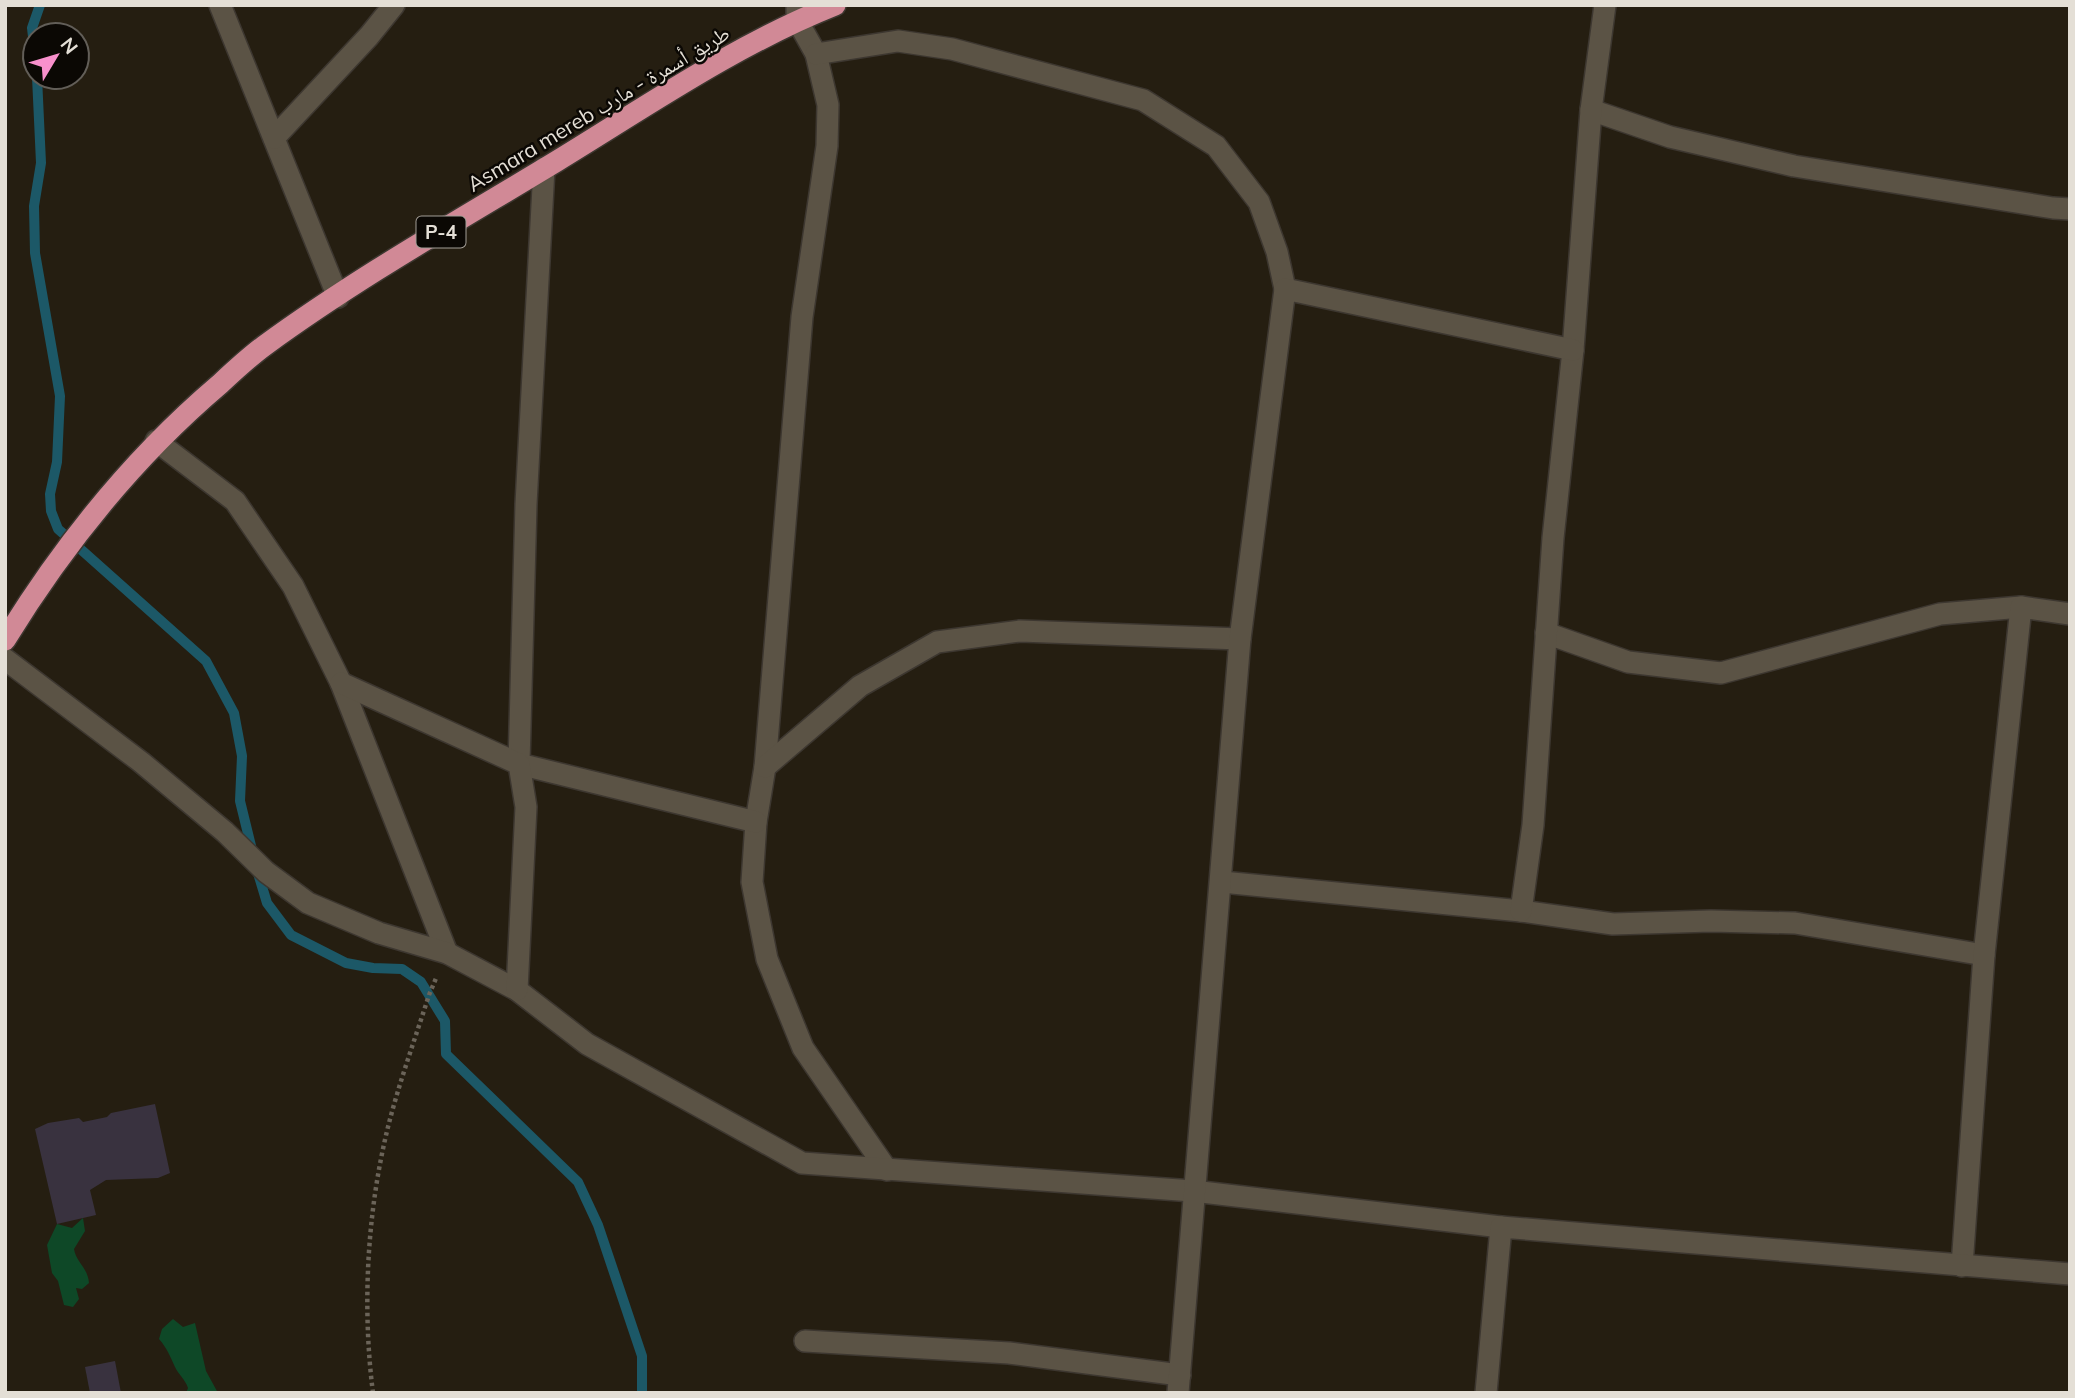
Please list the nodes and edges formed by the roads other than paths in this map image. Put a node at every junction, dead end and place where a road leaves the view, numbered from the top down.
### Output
1 (220, 5) edge
2 (394, 5) edge
3 (835, 5) edge
4 (1605, 5) edge
5 (797, 13) edge
6 (816, 54) junction
7 (1591, 110) junction
8 (274, 138) junction
9 (544, 168) junction
10 (2070, 209) edge
11 (1285, 289) junction
12 (338, 297) junction
13 (1573, 350) junction
14 (156, 441) junction
15 (2021, 607) junction
16 (2070, 614) edge
17 (1546, 634) junction
18 (1240, 639) junction
19 (5, 640) edge
20 (5, 659) edge
21 (341, 683) junction
22 (519, 764) junction
23 (765, 767) junction
24 (756, 822) junction
25 (1222, 882) junction
26 (1521, 911) junction
27 (447, 953) junction
28 (1984, 955) junction
29 (517, 990) junction
30 (887, 1170) junction
31 (1193, 1191) junction
32 (1501, 1227) junction
33 (1962, 1266) junction
34 (2070, 1274) edge
35 (805, 1341) dead end
36 (1179, 1384) edge
37 (1486, 1393) edge

1 - 8 street
2 - 8 street
3 - 5 highway, Asmara mereb طريق أسمرة - مارب / P-4
4 - 7 street
5 - 6 street
5 - 9 highway, Asmara mereb طريق أسمرة - مارب / P-4
6 - 11 street
6 - 23 street
7 - 10 street
7 - 13 street
8 - 12 street
9 - 12 highway, Asmara mereb طريق أسمرة - مارب / P-4
9 - 22 street
11 - 13 street
11 - 18 street
12 - 14 highway, Asmara mereb طريق أسمرة - مارب / P-4
13 - 17 street
14 - 19 highway, Asmara mereb طريق أسمرة - مارب / P-4
14 - 21 street
15 - 16 street
15 - 17 street
15 - 28 street
17 - 26 street
18 - 23 street
18 - 25 street
20 - 27 street
21 - 22 street
21 - 27 street
22 - 24 street
22 - 29 street
23 - 24 street
24 - 30 street
25 - 26 street
25 - 31 street
26 - 28 street
27 - 29 street
28 - 33 street
29 - 30 street
30 - 31 street
31 - 32 street
31 - 36 street
32 - 33 street
32 - 37 street
33 - 34 street
35 - 36 street

